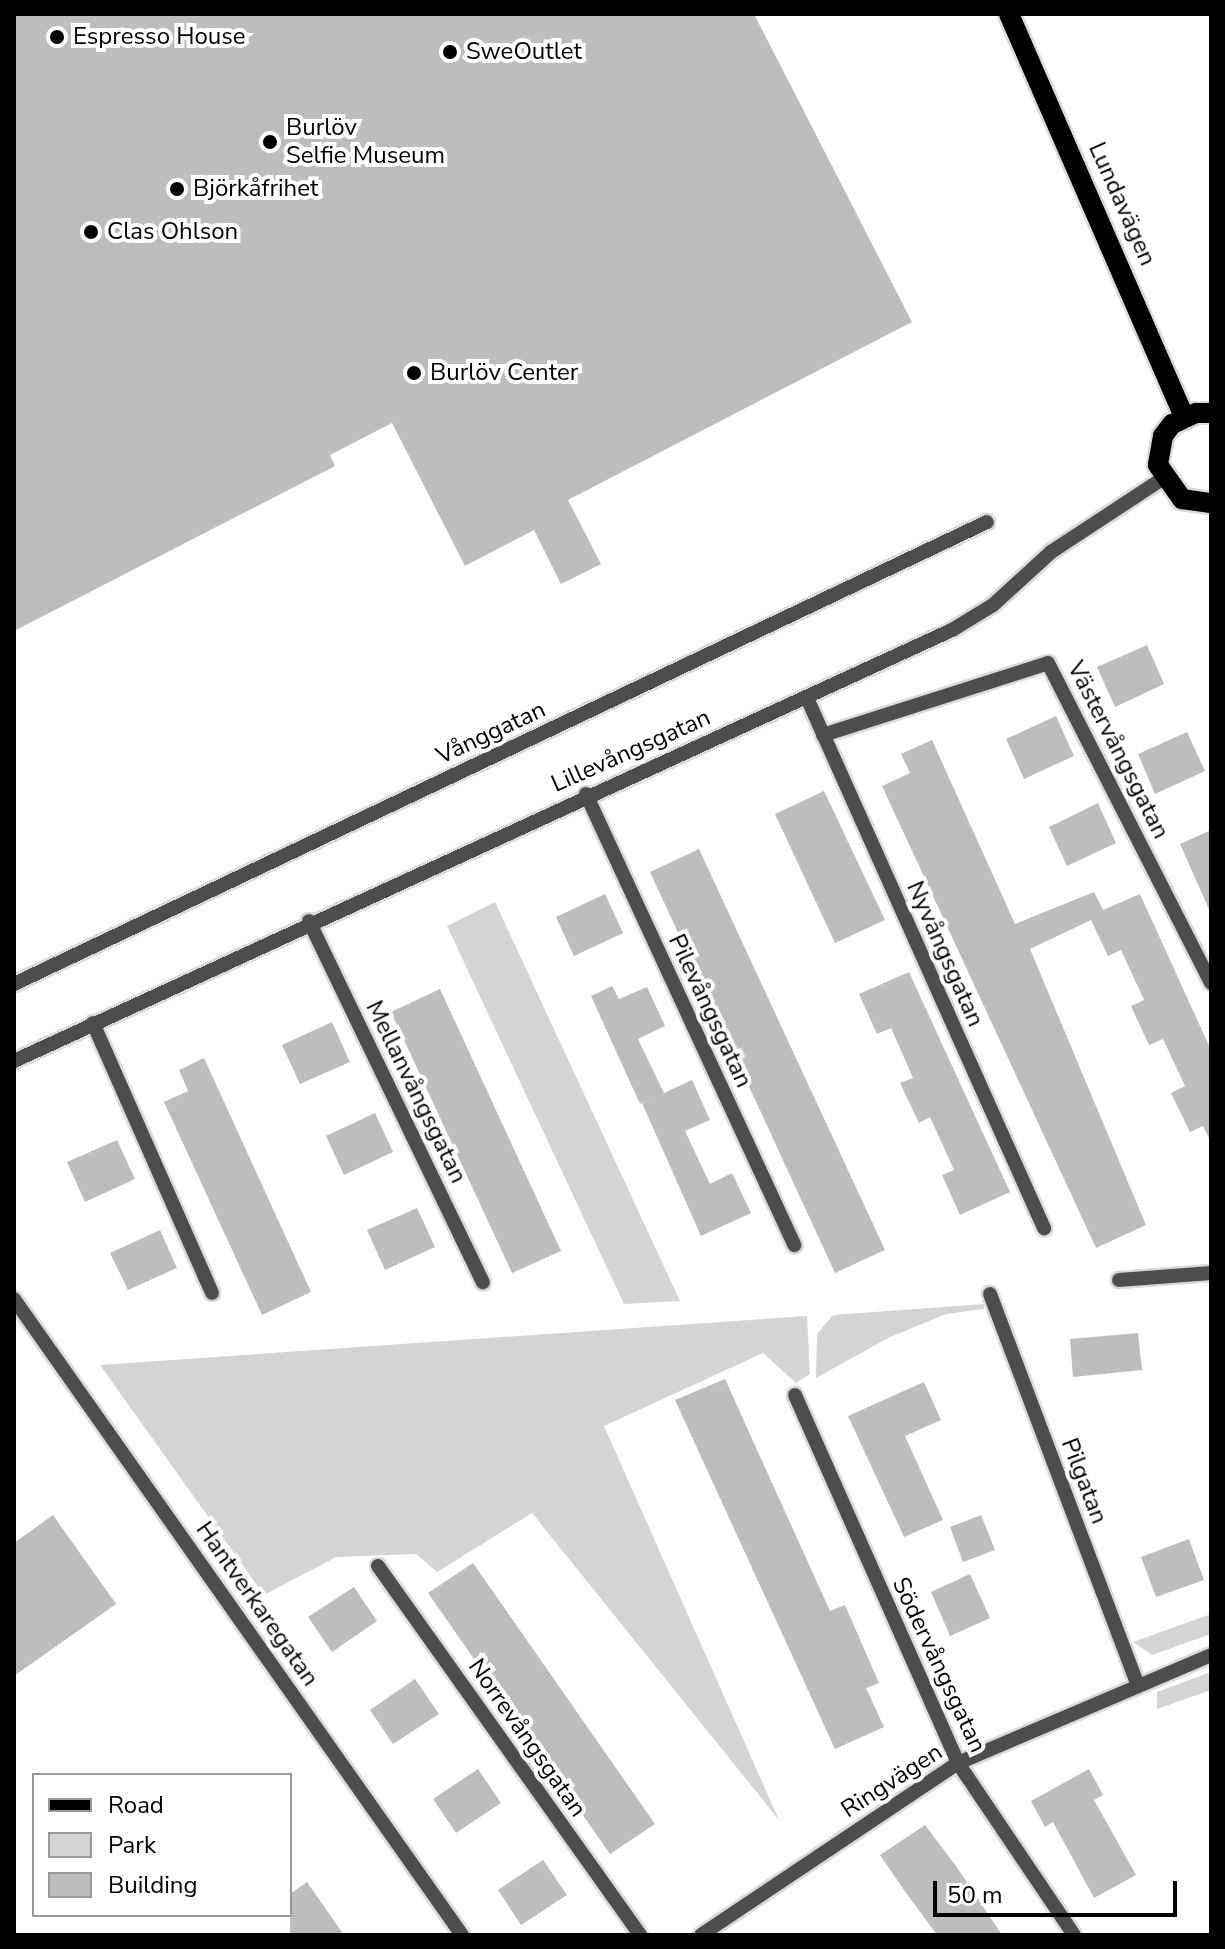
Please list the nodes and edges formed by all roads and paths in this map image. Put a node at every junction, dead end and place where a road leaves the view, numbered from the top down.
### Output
1 (1009, 14) edge
2 (1211, 413) edge
3 (1184, 416) junction
4 (1162, 479) junction
5 (1211, 503) edge
6 (987, 522) dead end
7 (807, 698) junction
8 (823, 735) junction
9 (586, 794) junction
10 (309, 921) junction
11 (1211, 983) edge
12 (14, 984) edge
13 (93, 1023) junction
14 (14, 1061) edge
15 (1044, 1228) dead end
16 (794, 1245) dead end
17 (1211, 1273) edge
18 (1119, 1280) dead end
19 (483, 1282) dead end
20 (212, 1293) dead end
21 (990, 1294) dead end
22 (14, 1299) edge
23 (795, 1395) dead end
24 (378, 1566) dead end
25 (1211, 1655) edge
26 (1137, 1683) junction
27 (958, 1763) junction
28 (462, 1935) edge
29 (640, 1935) edge
30 (701, 1935) edge
31 (1074, 1935) edge

1 - 3 main road, Lundavägen
2 - 3 main road
3 - 4 main road
4 - 5 main road
4 - 7 street, Lillevångsgatan
6 - 12 street, Vånggatan
7 - 8 street, Nyvångsgatan
7 - 9 street, Lillevångsgatan
8 - 11 street, Västervångsgatan
8 - 15 street, Nyvångsgatan
9 - 10 street, Lillevångsgatan
9 - 16 street, Pilevångsgatan
10 - 13 street, Lillevångsgatan
10 - 19 street, Mellanvångsgatan
13 - 14 street, Lillevångsgatan
13 - 20 street
17 - 18 street
21 - 26 street, Pilgatan
22 - 28 street, Hantverkaregatan
23 - 27 street, Södervångsgatan
24 - 29 street, Norrevångsgatan
25 - 26 street, Ringvägen
26 - 27 street, Ringvägen
27 - 30 street, Ringvägen
27 - 31 street, Södervångsgatan

